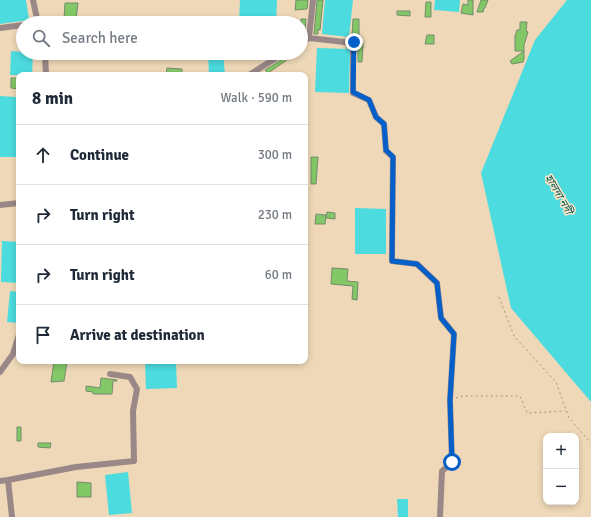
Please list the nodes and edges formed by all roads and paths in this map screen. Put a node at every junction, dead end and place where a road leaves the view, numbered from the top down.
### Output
1 (33, 0) edge
2 (313, 0) edge
3 (36, 16) edge
4 (16, 26) edge
5 (0, 28) edge
6 (309, 38) joint
7 (46, 60) edge
8 (273, 60) edge
9 (46, 72) edge
10 (254, 72) edge
11 (16, 203) edge
12 (0, 205) edge
13 (499, 296) dead end
14 (16, 344) edge
15 (0, 372) edge
16 (110, 374) dead end
17 (450, 400) junction
18 (566, 411) junction
19 (591, 443) edge
20 (8, 480) junction
21 (0, 481) edge
22 (12, 517) edge
23 (440, 517) edge

1 - 3 street
2 - 6 street
4 - 5 street
6 - 17 street
7 - 9 street
8 - 10 street
11 - 12 street
13 - 18 path
14 - 15 street
16 - 20 street
17 - 18 path
17 - 23 street
18 - 19 path
20 - 21 street
20 - 22 street

